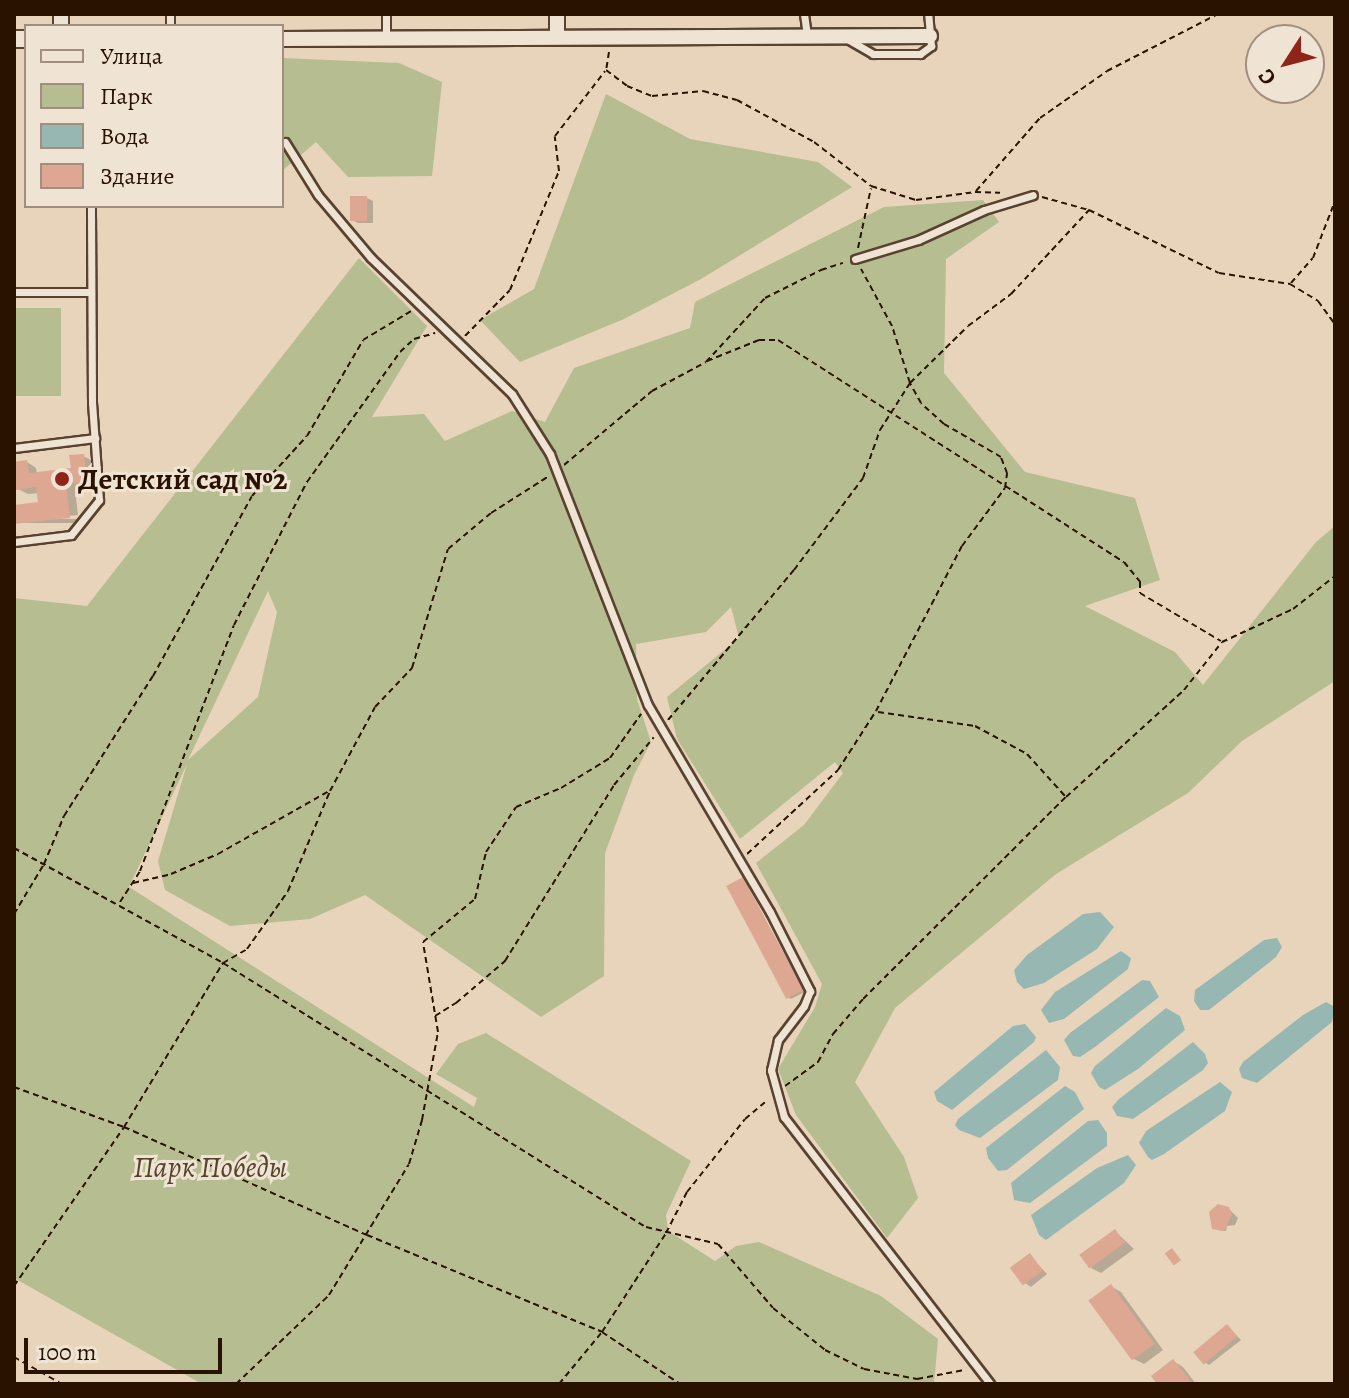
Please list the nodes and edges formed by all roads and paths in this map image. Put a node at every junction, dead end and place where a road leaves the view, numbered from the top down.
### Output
1 (386, 14) edge
2 (557, 14) edge
3 (804, 14) edge
4 (928, 14) edge
5 (1218, 14) edge
6 (807, 36) junction
7 (930, 36) joint
8 (557, 37) junction
9 (612, 37) junction
10 (386, 38) junction
11 (284, 39) edge
12 (606, 70) junction
13 (285, 142) dead end
14 (871, 186) junction
15 (975, 192) junction
16 (1004, 193) dead end
17 (1033, 195) joint
18 (1335, 201) edge
19 (91, 208) edge
20 (1089, 210) junction
21 (855, 259) junction
22 (1290, 284) junction
23 (14, 292) edge
24 (91, 292) junction
25 (422, 306) junction
26 (1335, 324) edge
27 (448, 332) junction
28 (459, 342) junction
29 (706, 362) junction
30 (910, 383) junction
31 (892, 413) junction
32 (95, 438) junction
33 (14, 448) edge
34 (557, 471) junction
35 (1005, 488) junction
36 (14, 542) edge
37 (1335, 576) edge
38 (1222, 642) junction
39 (648, 705) junction
40 (876, 711) junction
41 (661, 728) junction
42 (330, 791) junction
43 (1066, 797) junction
44 (14, 848) edge
45 (740, 860) junction
46 (44, 864) junction
47 (133, 883) junction
48 (119, 903) junction
49 (14, 914) edge
50 (223, 963) junction
51 (435, 1016) junction
52 (14, 1087) edge
53 (427, 1092) junction
54 (777, 1092) junction
55 (124, 1127) junction
56 (666, 1233) junction
57 (367, 1235) junction
58 (15, 1280) edge
59 (14, 1286) edge
60 (602, 1332) junction
61 (14, 1357) edge
62 (977, 1368) junction
63 (917, 1379) junction
64 (62, 1384) edge
65 (236, 1384) edge
66 (559, 1384) edge
67 (680, 1384) edge
68 (921, 1384) edge
69 (990, 1384) edge

1 - 10 lane
2 - 8 street
3 - 6 lane
4 - 7 lane
5 - 15 path
6 - 7 street
6 - 9 street
8 - 9 street
8 - 10 street
9 - 12 path
10 - 11 street
12 - 14 path
12 - 28 path
13 - 25 lane
14 - 15 path
14 - 21 path
15 - 16 path
17 - 20 path
17 - 21 lane
18 - 22 path
19 - 24 lane
20 - 22 path
20 - 30 path
21 - 29 path
21 - 30 path
22 - 26 path
23 - 24 lane
24 - 32 lane
25 - 27 lane
25 - 46 path
27 - 28 lane
27 - 47 path
28 - 34 lane
29 - 31 path
29 - 34 path
30 - 31 path
30 - 35 path
31 - 35 path
31 - 41 path
32 - 33 lane
32 - 36 lane
34 - 39 lane
34 - 42 path
35 - 38 path
35 - 40 path
37 - 38 path
38 - 43 path
39 - 41 lane
39 - 51 path
40 - 43 path
40 - 45 path
41 - 45 lane
41 - 51 path
42 - 47 path
42 - 50 path
43 - 54 path
44 - 46 path
45 - 54 lane
46 - 48 path
46 - 49 path
47 - 48 path
48 - 50 path
50 - 53 path
50 - 55 path
51 - 53 path
52 - 55 path
53 - 56 path
53 - 57 path
54 - 56 path
54 - 62 lane
55 - 57 path
55 - 58 path
56 - 60 path
56 - 63 path
57 - 60 path
57 - 65 path
58 - 59 path
60 - 66 path
60 - 67 path
61 - 64 path
62 - 63 path
62 - 69 lane
63 - 68 path

